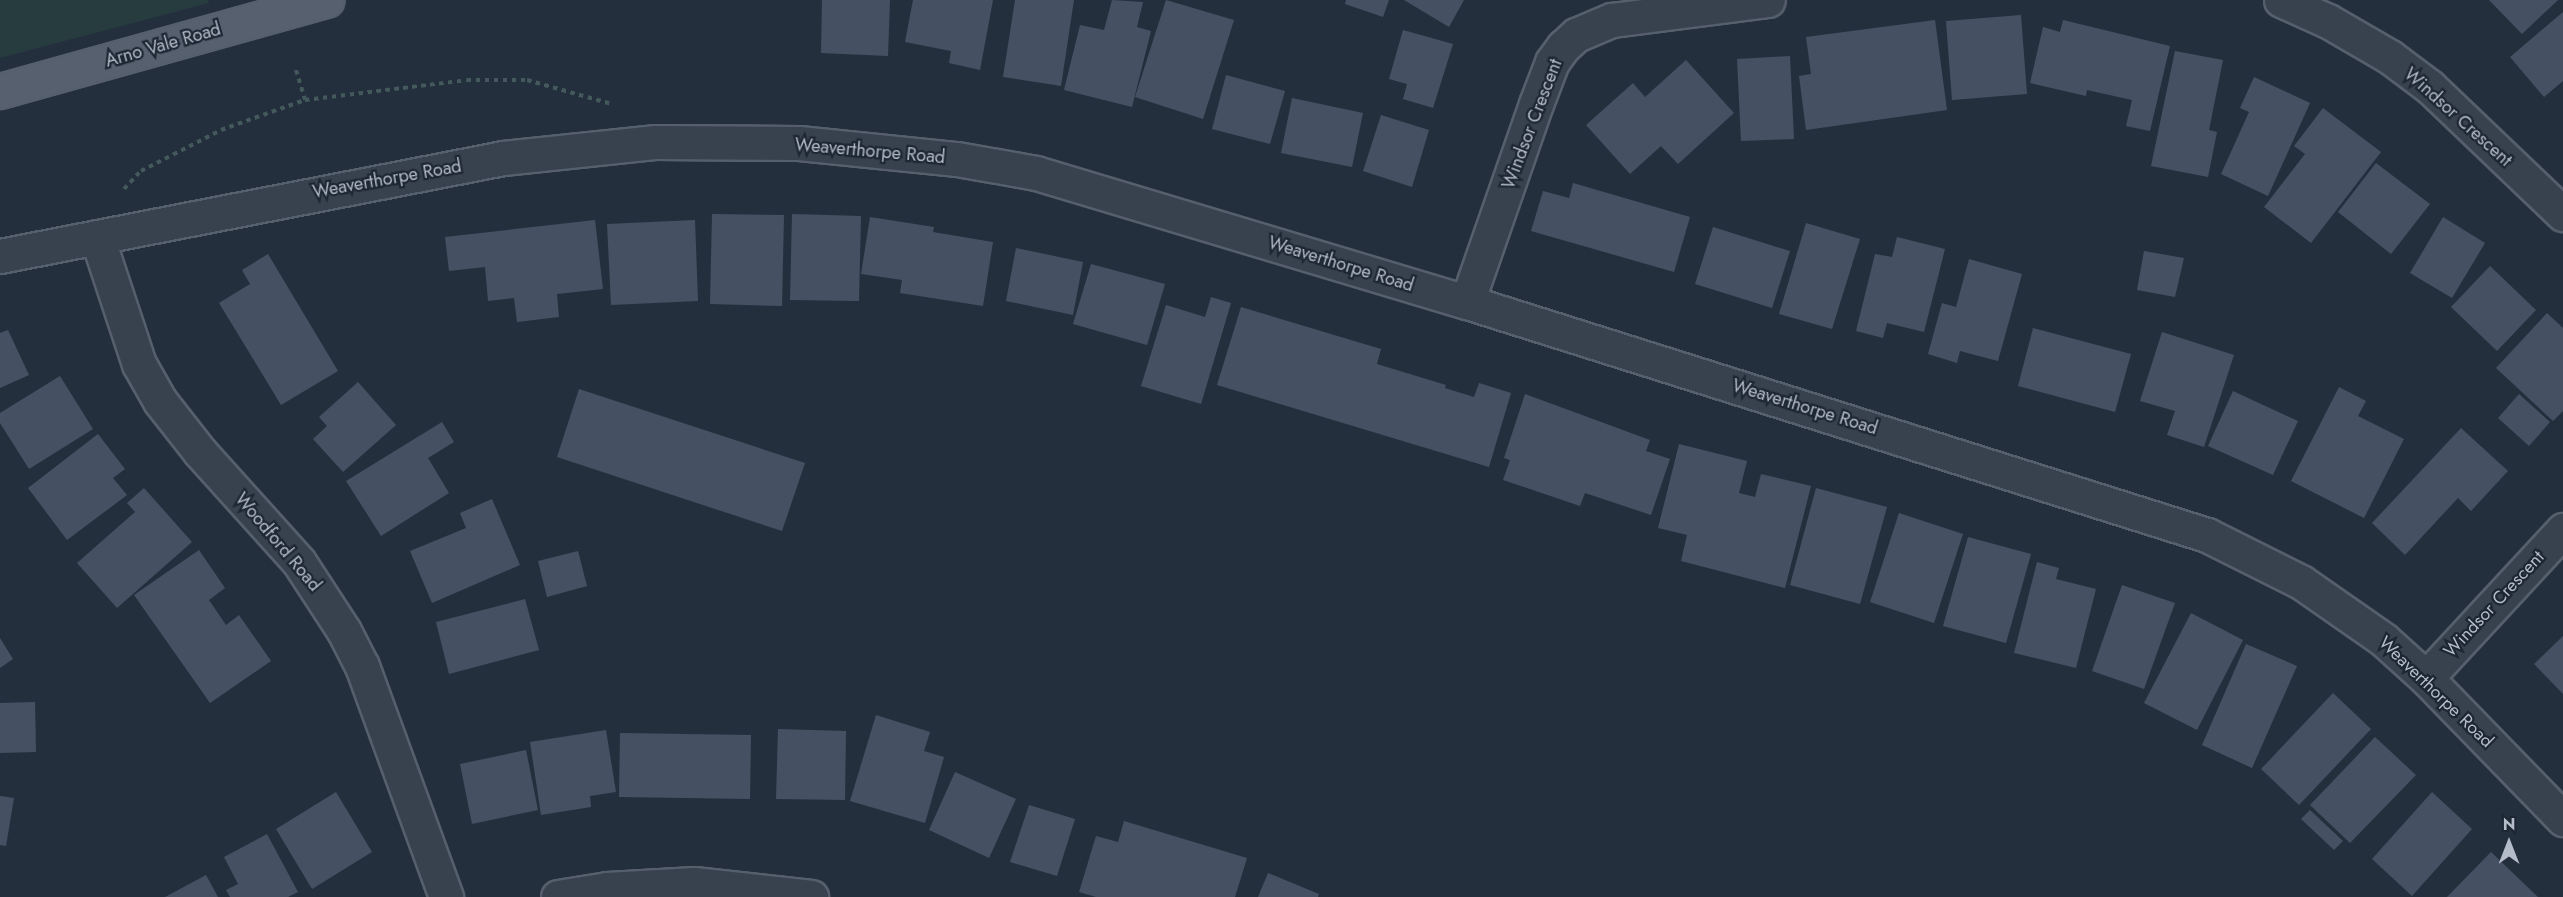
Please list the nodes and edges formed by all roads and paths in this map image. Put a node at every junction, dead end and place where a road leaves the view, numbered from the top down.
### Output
1 (327, 0) edge
2 (1768, 0) edge
3 (2281, 0) edge
4 (296, 70) dead end
5 (0, 91) edge
6 (305, 100) junction
7 (614, 105) dead end
8 (2563, 214) edge
9 (97, 237) junction
10 (0, 256) edge
11 (1467, 302) junction
12 (2563, 530) edge
13 (2426, 678) junction
14 (2563, 819) edge
15 (446, 897) edge
16 (558, 897) edge
17 (812, 897) edge

1 - 5 main road, Arno Vale Road
2 - 11 street, Windsor Crescent
3 - 8 street, Windsor Crescent
4 - 6 path
6 - 7 path
6 - 9 path
9 - 10 street, Weaverthorpe Road
9 - 11 street, Weaverthorpe Road
9 - 15 street, Woodford Road
11 - 13 street, Weaverthorpe Road
12 - 13 street, Windsor Crescent
13 - 14 street, Weaverthorpe Road
16 - 17 street

